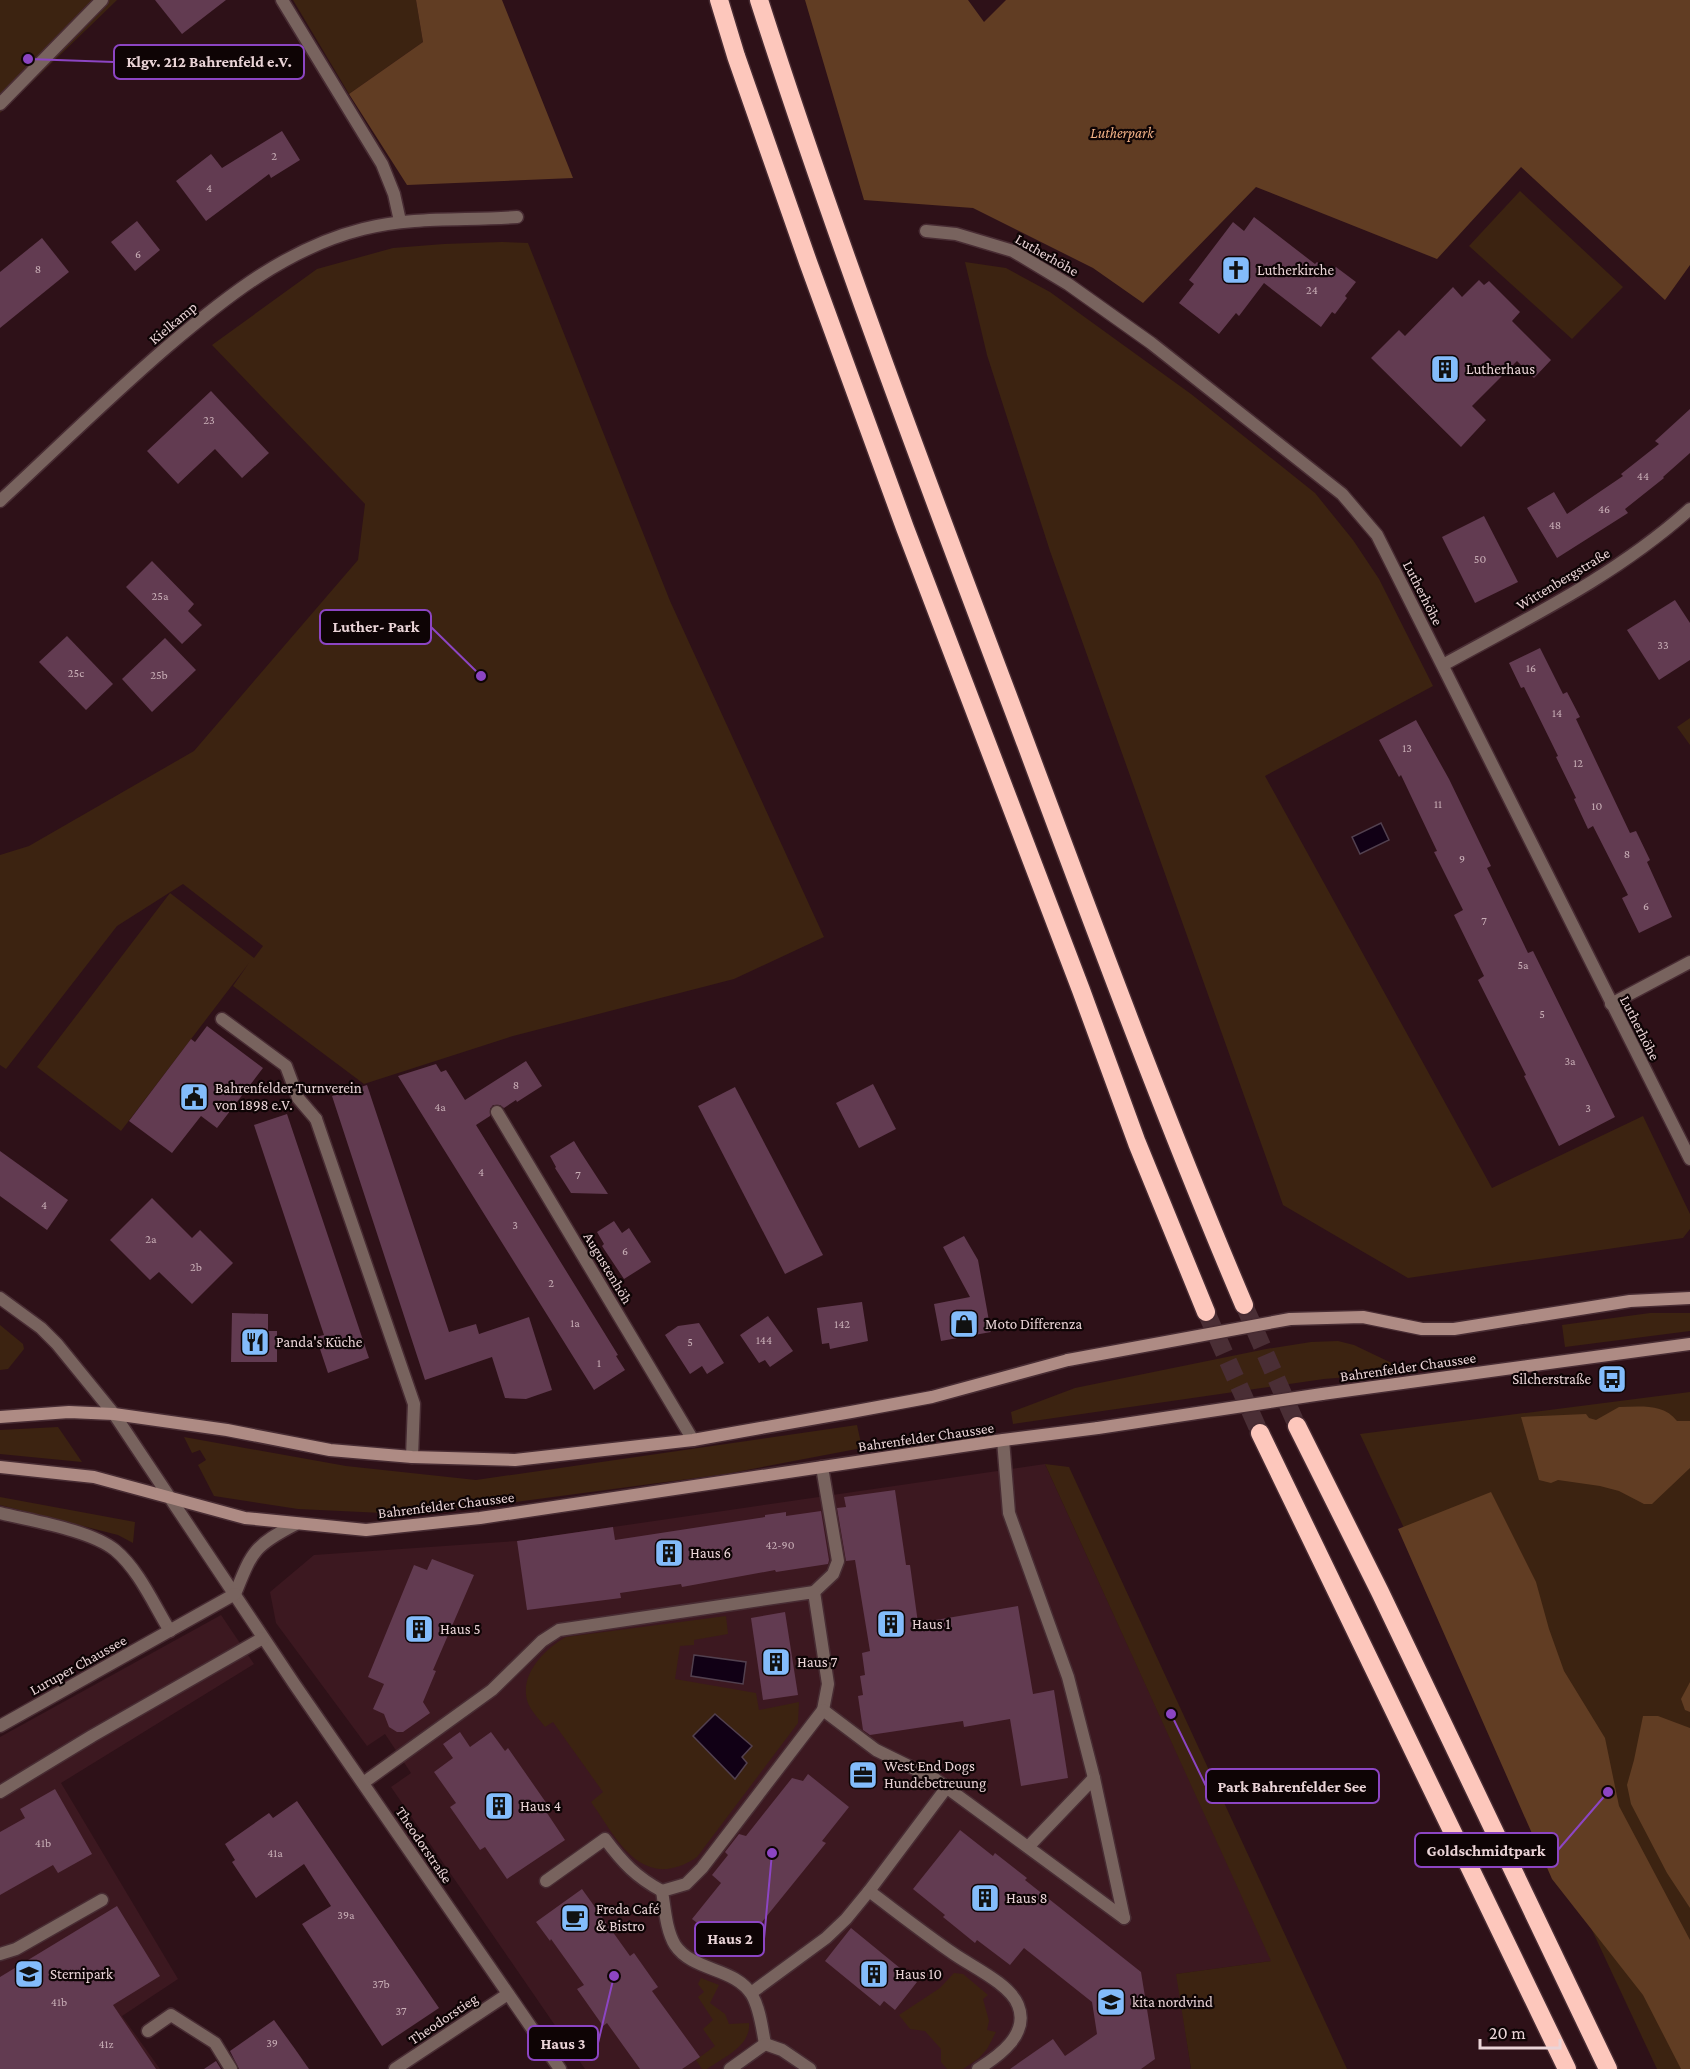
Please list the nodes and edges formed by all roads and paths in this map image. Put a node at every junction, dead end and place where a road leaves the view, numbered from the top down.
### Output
1 (102, 0) edge
2 (282, 0) edge
3 (719, 0) edge
4 (759, 0) edge
5 (0, 104) edge
6 (517, 217) dead end
7 (400, 221) junction
8 (926, 231) dead end
9 (0, 501) edge
10 (1690, 508) edge
11 (1443, 665) junction
12 (1690, 963) edge
13 (1611, 1005) junction
14 (222, 1019) dead end
15 (497, 1112) dead end
16 (1690, 1159) edge
17 (0, 1298) edge
18 (1690, 1298) edge
19 (1244, 1305) tunnel mouth
20 (1206, 1312) tunnel mouth
21 (1690, 1344) edge
22 (114, 1414) junction
23 (0, 1417) edge
24 (1297, 1426) tunnel mouth
25 (1260, 1433) tunnel mouth
26 (693, 1440) junction
27 (1003, 1440) junction
28 (412, 1457) junction
29 (0, 1467) edge
30 (822, 1467) junction
31 (168, 1497) junction
32 (0, 1514) edge
33 (296, 1524) junction
34 (814, 1592) junction
35 (235, 1594) junction
36 (170, 1631) junction
37 (263, 1638) junction
38 (823, 1710) junction
39 (0, 1726) edge
40 (1094, 1778) junction
41 (363, 1783) junction
42 (947, 1787) junction
43 (0, 1792) edge
44 (1028, 1847) junction
45 (546, 1881) dead end
46 (662, 1891) junction
47 (868, 1891) junction
48 (102, 1900) dead end
49 (0, 1954) edge
50 (751, 1993) junction
51 (508, 1994) junction
52 (148, 2031) dead end
53 (765, 2044) junction
54 (231, 2069) edge
55 (394, 2069) edge
56 (560, 2069) edge
57 (730, 2069) edge
58 (810, 2069) edge
59 (978, 2069) edge
60 (1567, 2069) edge
61 (1608, 2069) edge

1 - 5 street
2 - 7 street
3 - 20 highway
4 - 19 highway
6 - 7 street, Kielkamp
7 - 9 street, Kielkamp
8 - 11 street, Lutherhöhe
10 - 11 street, Wittenbergstraße
11 - 13 street, Lutherhöhe
12 - 13 street
13 - 16 street, Lutherhöhe
14 - 28 street
15 - 26 street, Augustenhöh
17 - 22 street, Theodorstraße
18 - 26 main road, Bahrenfelder Chaussee, bridge
21 - 27 main road, Bahrenfelder Chaussee, bridge
22 - 23 main road
22 - 28 main road, Bahrenfelder Chaussee
22 - 31 street, Theodorstraße
24 - 61 highway
25 - 60 highway
26 - 28 main road, Bahrenfelder Chaussee
27 - 30 main road, Bahrenfelder Chaussee
27 - 40 street
29 - 31 main road
30 - 33 main road, Bahrenfelder Chaussee
30 - 34 street
31 - 33 main road, Bahrenfelder Chaussee
31 - 35 street, Theodorstraße
32 - 36 street
33 - 35 street
34 - 38 street
34 - 41 street
35 - 36 street, Luruper Chaussee
35 - 37 street, Theodorstraße
36 - 39 street, Luruper Chaussee
37 - 41 street, Theodorstraße
37 - 43 street
38 - 42 street
38 - 46 street
40 - 44 street
40 - 44 street
41 - 51 street, Theodorstraße
42 - 44 street
42 - 47 street
45 - 46 street
46 - 50 street
47 - 50 street
47 - 59 street
48 - 49 street
50 - 53 street
51 - 55 street, Theodorstieg
51 - 56 street, Theodorstraße
52 - 54 street
53 - 57 street
53 - 58 street

